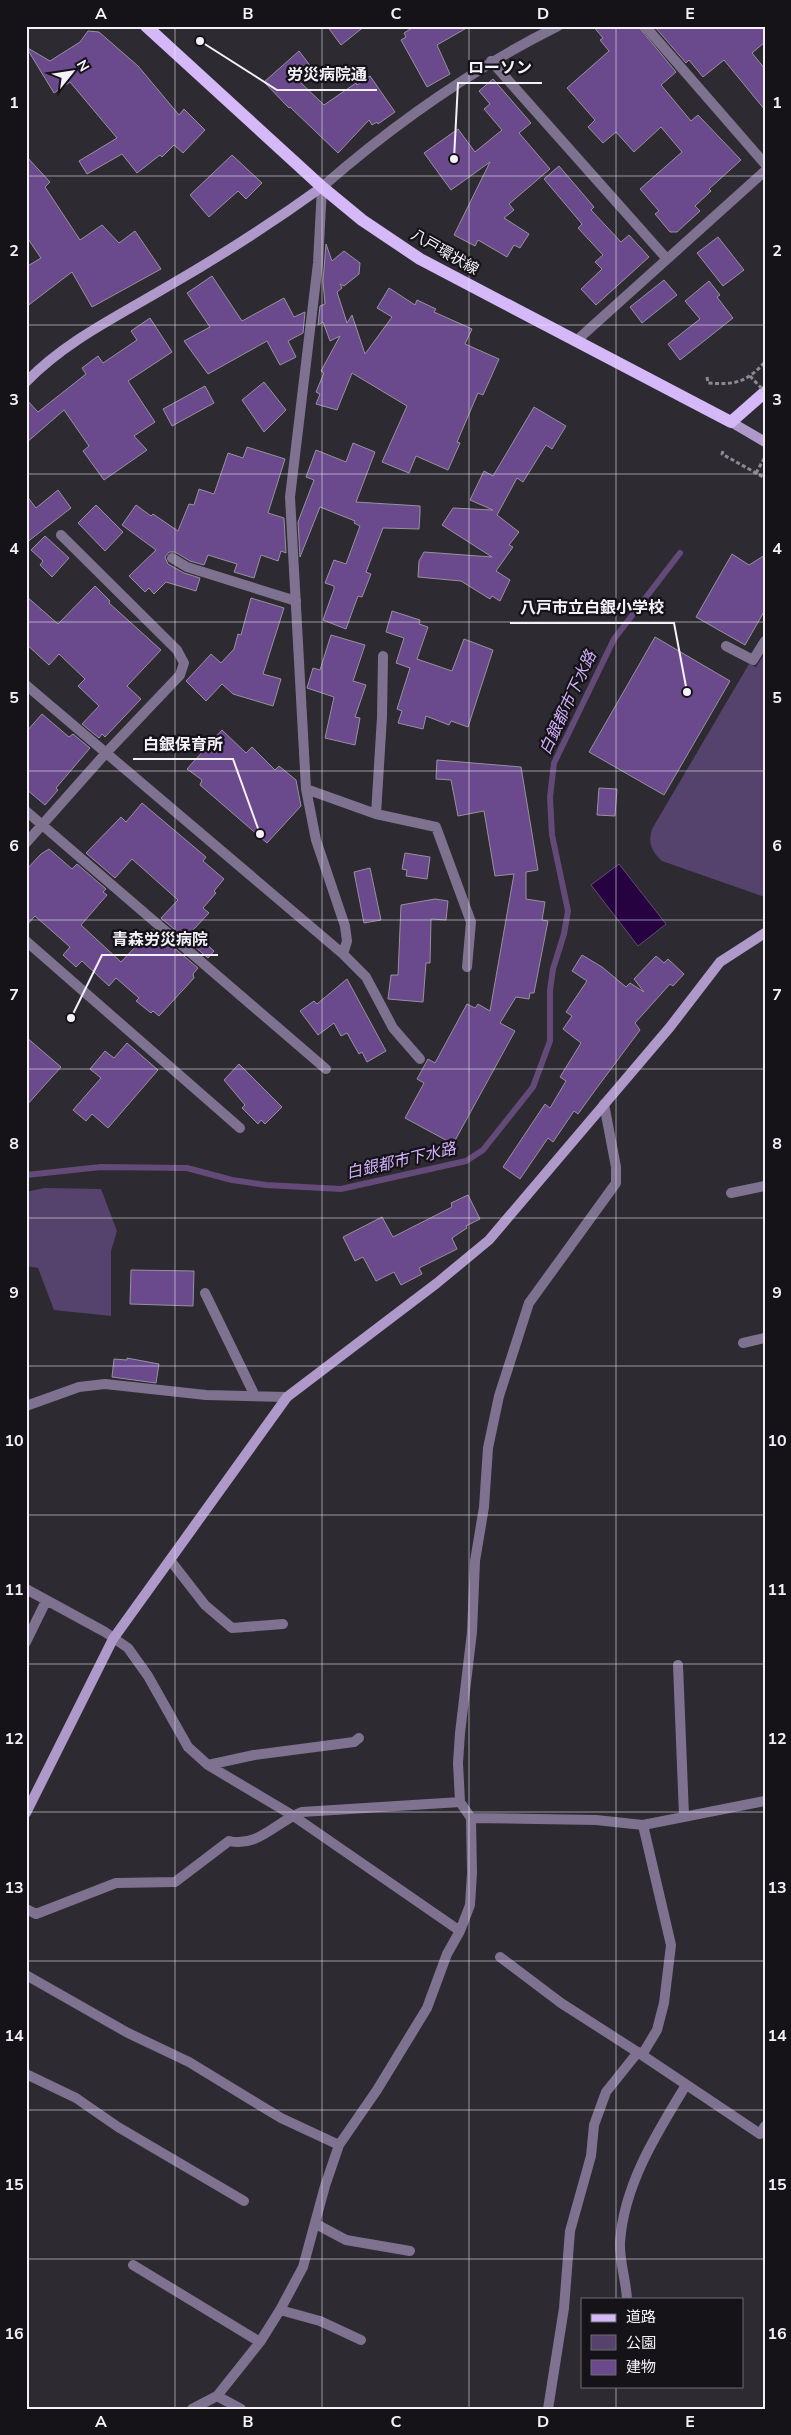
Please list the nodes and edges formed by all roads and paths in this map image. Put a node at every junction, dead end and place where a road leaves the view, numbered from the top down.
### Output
1 (146, 26) edge
2 (558, 26) edge
3 (646, 26) edge
4 (492, 61) junction
5 (765, 164) edge
6 (765, 171) edge
7 (322, 187) junction
8 (667, 259) junction
9 (576, 341) junction
10 (765, 362) edge
11 (750, 376) junction
12 (707, 377) dead end
13 (26, 382) edge
14 (765, 392) edge
15 (731, 422) junction
16 (765, 442) edge
17 (723, 451) dead end
18 (765, 457) edge
19 (756, 473) junction
20 (765, 478) edge
21 (61, 535) dead end
22 (172, 558) dead end
23 (296, 601) junction
24 (765, 641) edge
25 (726, 646) dead end
26 (383, 656) dead end
27 (26, 685) edge
28 (105, 754) junction
29 (306, 789) junction
30 (26, 811) edge
31 (376, 814) junction
32 (42, 825) junction
33 (26, 843) edge
34 (765, 934) edge
35 (26, 941) edge
36 (342, 954) junction
37 (467, 967) dead end
38 (420, 1058) dead end
39 (326, 1069) dead end
40 (604, 1104) junction
41 (240, 1128) dead end
42 (765, 1186) edge
43 (731, 1193) dead end
44 (204, 1293) dead end
45 (765, 1338) edge
46 (743, 1343) dead end
47 (255, 1396) junction
48 (286, 1397) junction
49 (26, 1406) edge
50 (170, 1560) junction
51 (26, 1589) edge
52 (46, 1601) junction
53 (283, 1624) dead end
54 (113, 1639) junction
55 (26, 1642) edge
56 (678, 1665) dead end
57 (360, 1738) dead end
58 (208, 1765) junction
59 (765, 1801) edge
60 (460, 1802) junction
61 (26, 1813) edge
62 (292, 1815) junction
63 (684, 1816) junction
64 (471, 1818) junction
65 (642, 1825) junction
66 (26, 1909) edge
67 (460, 1931) junction
68 (500, 1957) dead end
69 (26, 1975) edge
70 (640, 2053) junction
71 (26, 2074) edge
72 (686, 2085) junction
73 (765, 2126) edge
74 (339, 2145) junction
75 (244, 2202) dead end
76 (316, 2224) junction
77 (410, 2251) dead end
78 (133, 2265) dead end
79 (627, 2298) edge
80 (280, 2310) junction
81 (361, 2340) dead end
82 (260, 2342) junction
83 (217, 2396) junction
84 (192, 2409) edge
85 (241, 2409) edge
86 (548, 2409) edge

1 - 7 main road, 八戸環状線
2 - 4 street
3 - 5 street
4 - 7 street
4 - 8 street
6 - 8 street
7 - 9 main road, 八戸環状線
7 - 13 street
7 - 23 street
8 - 9 street
9 - 15 main road, 八戸環状線
10 - 11 path
11 - 12 path
11 - 14 path, bridge
14 - 15 main road
15 - 16 street
17 - 19 path
18 - 19 path
19 - 20 path
21 - 28 street
22 - 23 street
23 - 29 street
24 - 25 street
26 - 31 street
27 - 28 street
28 - 32 street
28 - 36 street
29 - 31 street
29 - 36 street
30 - 32 street
31 - 37 street
32 - 33 street
32 - 39 street
34 - 40 street
35 - 41 street
36 - 38 street
40 - 48 street
40 - 60 street
42 - 43 street
44 - 47 street
45 - 46 street
47 - 48 street
47 - 49 street
48 - 50 street
50 - 53 street
50 - 54 street
51 - 52 street
52 - 54 street
52 - 55 street
54 - 58 street
54 - 61 street
56 - 63 street
57 - 58 street
58 - 62 street
59 - 63 street
60 - 62 street
60 - 64 street
62 - 66 street
62 - 67 street
63 - 65 street
64 - 65 street
64 - 67 street
65 - 70 street
67 - 74 street
68 - 70 street
69 - 74 street
70 - 72 street
70 - 86 street
71 - 75 street
72 - 73 street
72 - 79 street
74 - 76 street
76 - 77 street
76 - 80 street
78 - 82 street
80 - 81 street
80 - 82 street
82 - 83 street
83 - 84 street
83 - 85 street

